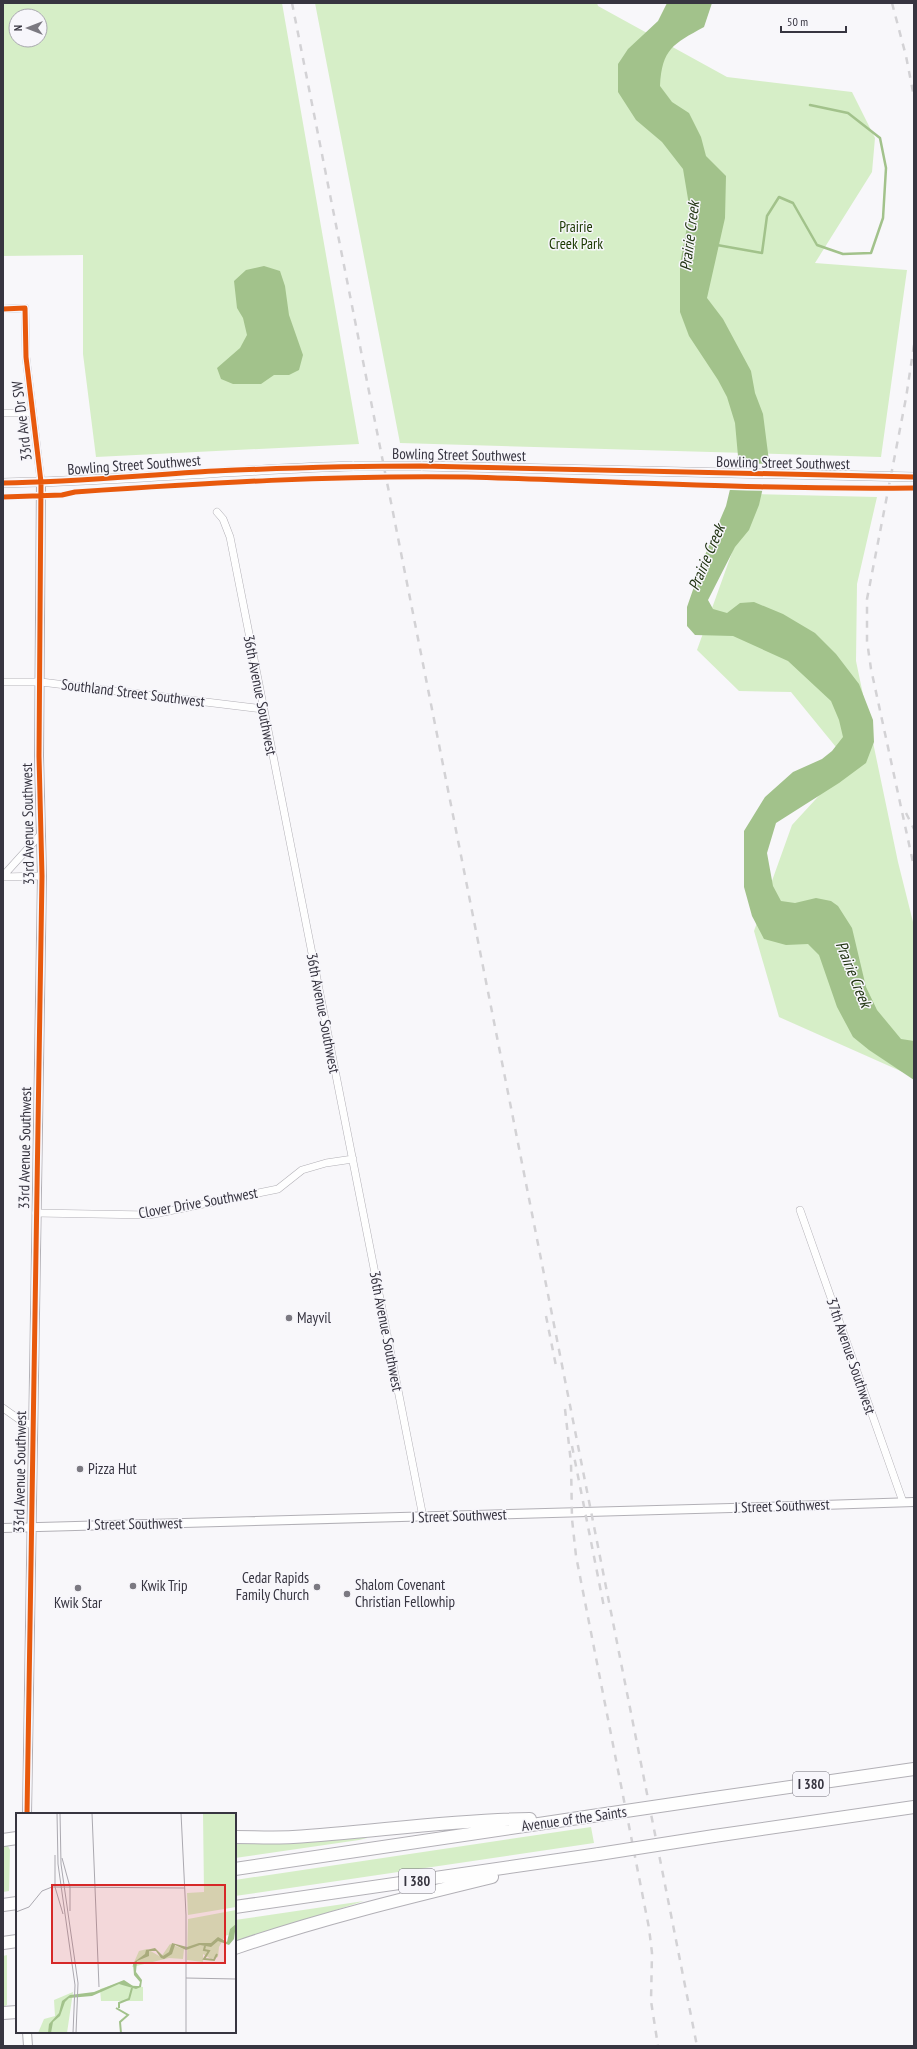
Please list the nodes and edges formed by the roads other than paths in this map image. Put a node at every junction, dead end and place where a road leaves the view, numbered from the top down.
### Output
1 (3, 309) edge
2 (3, 413) edge
3 (32, 413) junction
4 (914, 478) edge
5 (41, 482) junction
6 (3, 483) edge
7 (217, 512) dead end
8 (3, 682) edge
9 (41, 682) junction
10 (262, 709) junction
11 (41, 834) junction
12 (3, 876) edge
13 (42, 876) junction
14 (353, 1159) junction
15 (800, 1210) dead end
16 (36, 1213) junction
17 (3, 1408) edge
18 (32, 1425) junction
19 (903, 1502) junction
20 (914, 1502) edge
21 (423, 1517) junction
22 (31, 1527) junction
23 (3, 1528) edge
24 (914, 1769) edge
25 (914, 1807) edge
26 (27, 1813) edge
27 (575, 1818) junction
28 (236, 1837) edge
29 (16, 1838) edge
30 (3, 1840) edge
31 (553, 1861) junction
32 (236, 1869) edge
33 (16, 1903) edge
34 (3, 1905) edge
35 (236, 1907) edge
36 (16, 1941) edge
37 (3, 1943) edge
38 (236, 1948) edge
39 (16, 2012) edge
40 (3, 2013) edge
41 (27, 2033) edge
42 (28, 2046) edge

1 - 3 street, 33rd Ave Dr SW
2 - 3 street
3 - 5 street, 33rd Ave Dr SW
4 - 5 main road, Bowling Street Southwest, bridge
5 - 6 main road, Bowling Street Southwest
5 - 9 street, 33rd Avenue Southwest
7 - 10 street, 36th Avenue Southwest
8 - 9 street, Southland Street Southwest
9 - 10 street, Southland Street Southwest
9 - 11 street, 33rd Avenue Southwest
10 - 14 street, 36th Avenue Southwest
11 - 12 street
11 - 13 street, 33rd Avenue Southwest
12 - 13 street
13 - 16 street, 33rd Avenue Southwest
14 - 16 street, Clover Drive Southwest
14 - 21 street, 36th Avenue Southwest
15 - 19 street, 37th Avenue Southwest
16 - 18 street, 33rd Avenue Southwest
17 - 18 street
18 - 22 street, 33rd Avenue Southwest
19 - 20 street, J Street Southwest
19 - 21 street, J Street Southwest
21 - 22 street, J Street Southwest
22 - 23 street, J Street Southwest
22 - 26 street, 33rd Avenue Southwest
24 - 27 highway, Avenue of the Saints / I 380, bridge
25 - 31 highway, I 380, bridge
27 - 28 highway
27 - 32 highway, Avenue of the Saints / I 380
29 - 30 highway
31 - 35 highway, I 380
31 - 38 highway
33 - 34 highway
36 - 37 highway
39 - 40 highway
41 - 42 street

